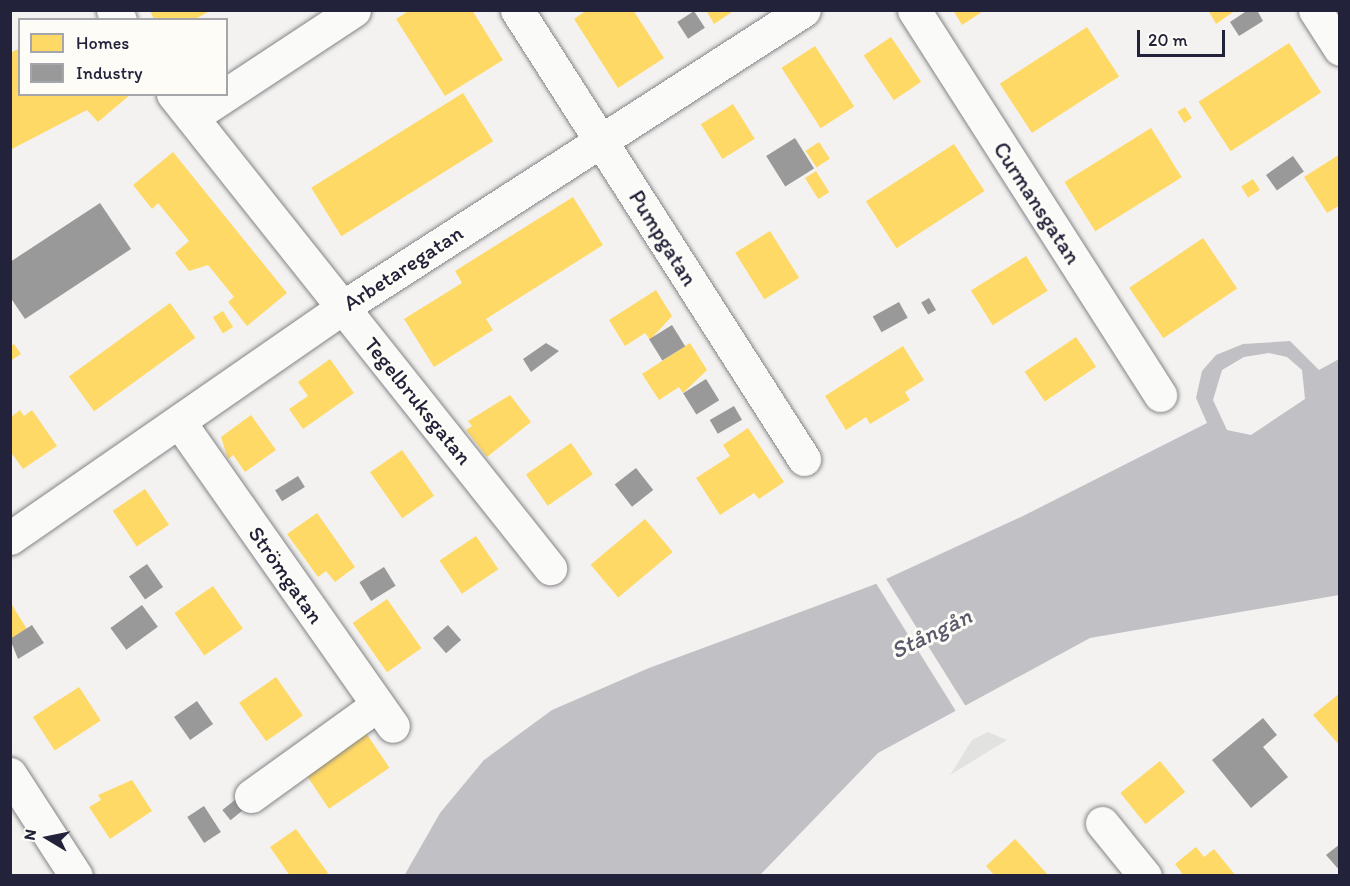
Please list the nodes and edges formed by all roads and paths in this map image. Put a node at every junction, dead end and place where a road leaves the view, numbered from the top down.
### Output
1 (354, 10) edge
2 (804, 10) edge
3 (914, 10) edge
4 (1315, 10) edge
5 (520, 13) edge
6 (1340, 49) edge
7 (228, 81) edge
8 (201, 96) edge
9 (183, 106) edge
10 (601, 140) junction
11 (343, 307) junction
12 (1160, 395) dead end
13 (180, 423) junction
14 (804, 459) dead end
15 (10, 538) edge
16 (550, 568) dead end
17 (10, 774) edge
18 (252, 796) dead end
19 (1102, 823) dead end
20 (76, 876) edge
21 (1145, 876) edge

1 - 7 street
2 - 10 street, Arbetaregatan
3 - 12 street, Curmansgatan
4 - 6 street
5 - 10 street, Pumpgatan
8 - 9 street
9 - 11 street, Tegelbruksgatan
10 - 11 street, Arbetaregatan
10 - 14 street, Pumpgatan
11 - 13 street, Arbetaregatan
11 - 16 street, Tegelbruksgatan
13 - 15 street, Arbetaregatan
13 - 18 street, Strömgatan
17 - 20 street
19 - 21 street

